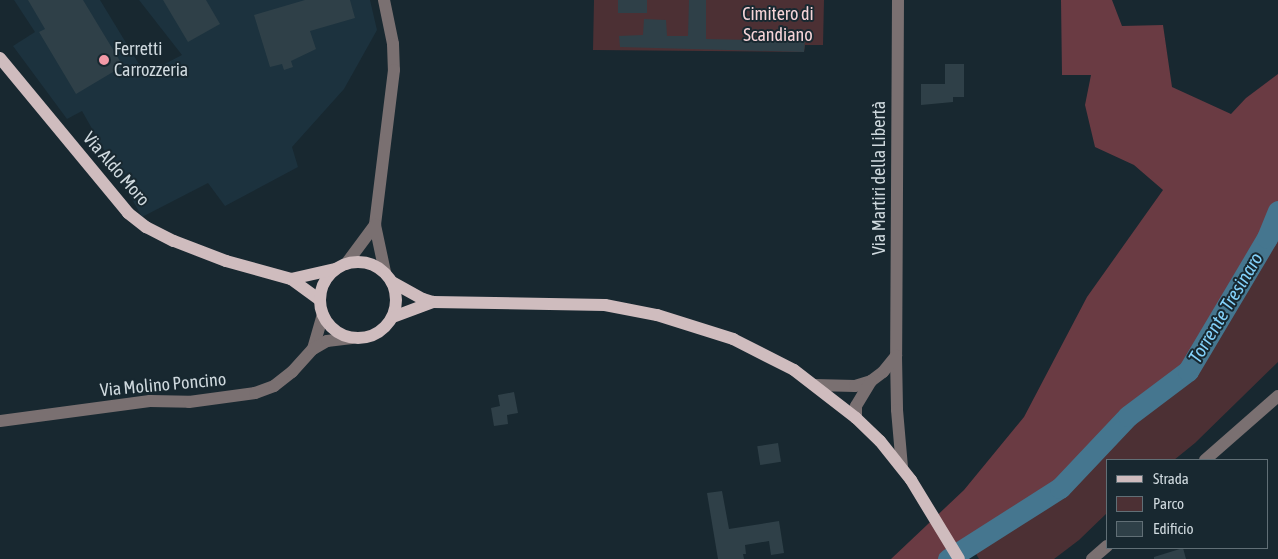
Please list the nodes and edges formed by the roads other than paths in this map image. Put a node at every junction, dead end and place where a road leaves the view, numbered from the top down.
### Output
1 (384, 0) edge
2 (898, 0) edge
3 (0, 58) edge
4 (375, 225) junction
5 (341, 266) junction
6 (388, 277) junction
7 (292, 279) junction
8 (320, 300) junction
9 (434, 302) junction
10 (323, 314) junction
11 (393, 317) junction
12 (352, 338) junction
13 (314, 349) junction
14 (896, 356) junction
15 (871, 381) junction
16 (814, 385) junction
17 (1278, 396) edge
18 (856, 418) junction
19 (0, 421) edge
20 (1206, 459) edge
21 (902, 466) junction
22 (1106, 547) edge
23 (959, 559) edge
24 (1092, 559) edge

1 - 4 street
2 - 14 street, Via Martiri della Libertà
3 - 7 main road, Via Aldo Moro
4 - 5 street
4 - 6 street
5 - 6 main road
5 - 7 main road, Via Aldo Moro
5 - 8 main road
6 - 9 main road
6 - 11 main road
7 - 8 main road, Via Aldo Moro
8 - 10 main road
9 - 11 main road
9 - 16 main road
10 - 12 main road
10 - 13 street, Via Molino Poncino
11 - 12 main road
12 - 13 street, Via Molino Poncino
13 - 19 street, Via Molino Poncino
14 - 15 street
14 - 21 street, Via Martiri della Libertà
15 - 16 street
15 - 18 street
16 - 18 main road
17 - 20 street
18 - 21 main road
21 - 23 main road
22 - 24 street

